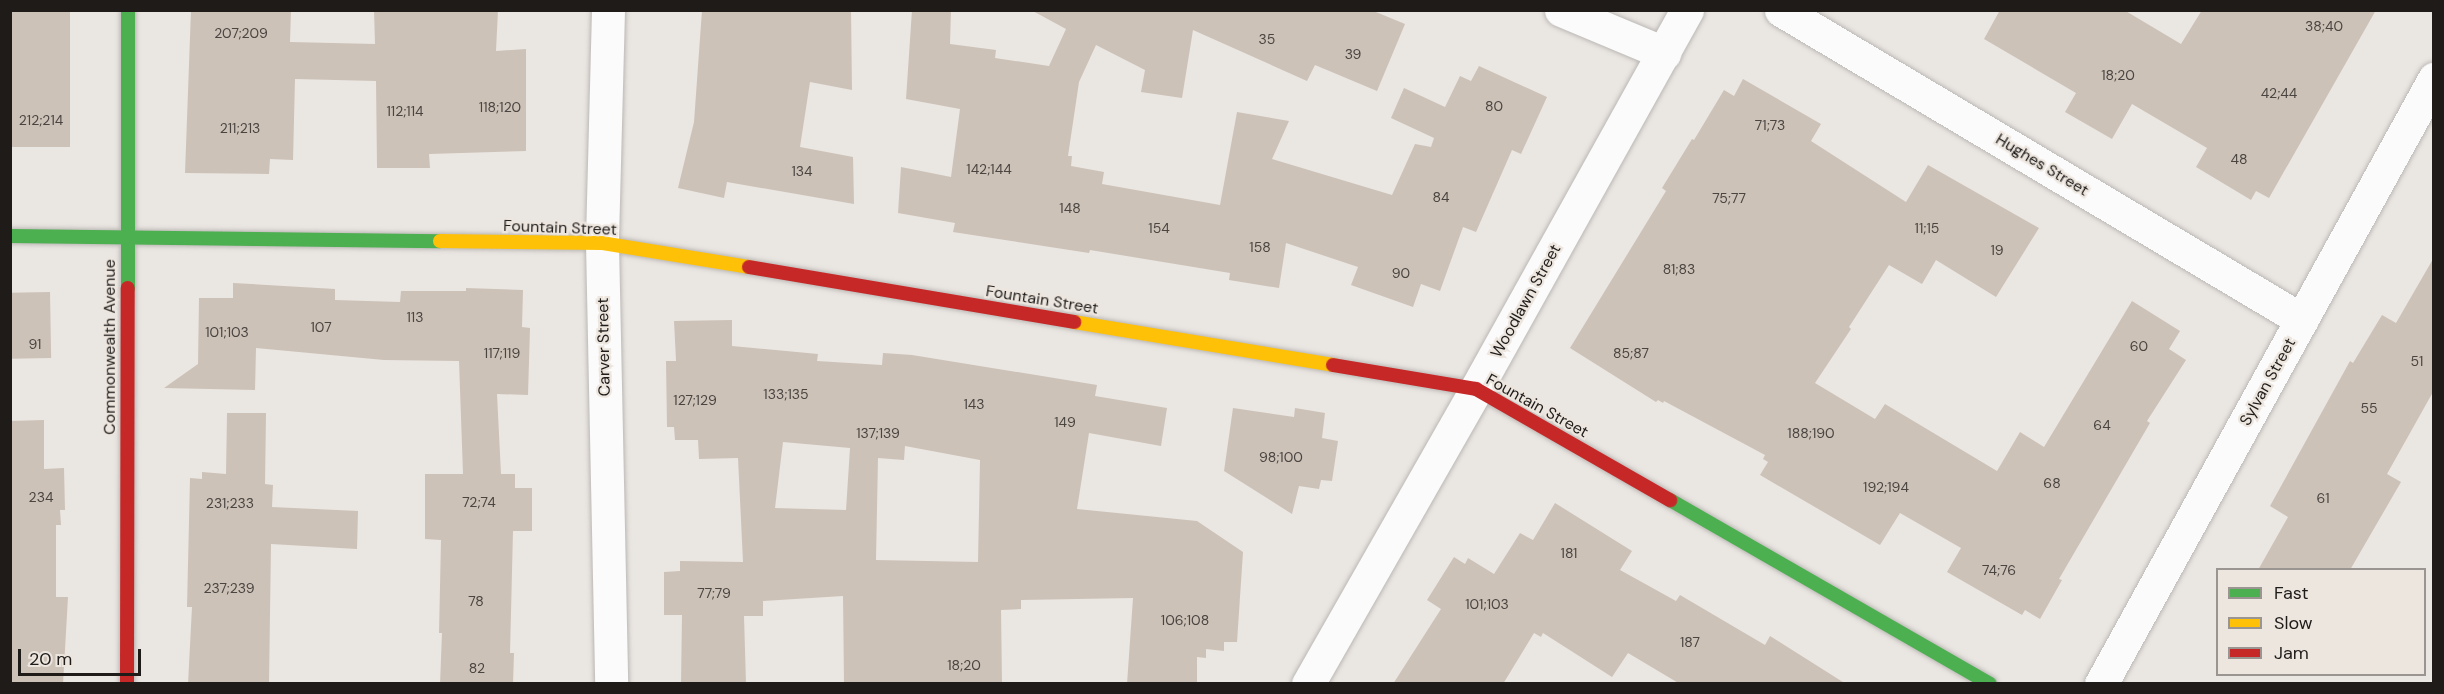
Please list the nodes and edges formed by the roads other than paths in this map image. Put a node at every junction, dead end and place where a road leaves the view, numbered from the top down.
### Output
1 (128, 10) edge
2 (608, 10) edge
3 (1561, 10) edge
4 (1687, 10) edge
5 (1781, 10) edge
6 (1664, 53) junction
7 (2433, 79) edge
8 (10, 236) edge
9 (126, 236) junction
10 (602, 243) junction
11 (2302, 320) junction
12 (1476, 389) junction
13 (127, 684) edge
14 (611, 684) edge
15 (1308, 684) edge
16 (1990, 684) edge
17 (2101, 684) edge

1 - 9 street, Commonwealth Avenue
2 - 10 street, Carver Street
3 - 6 street
4 - 6 street, Woodlawn Street
5 - 11 street, Hughes Street
6 - 12 street, Woodlawn Street
7 - 11 street, Sylvan Street
8 - 9 street, Fountain Street
9 - 10 street, Fountain Street
9 - 13 street, Commonwealth Avenue
10 - 12 street, Fountain Street
10 - 14 street, Carver Street
11 - 17 street, Sylvan Street
12 - 15 street, Woodlawn Street
12 - 16 street, Fountain Street

